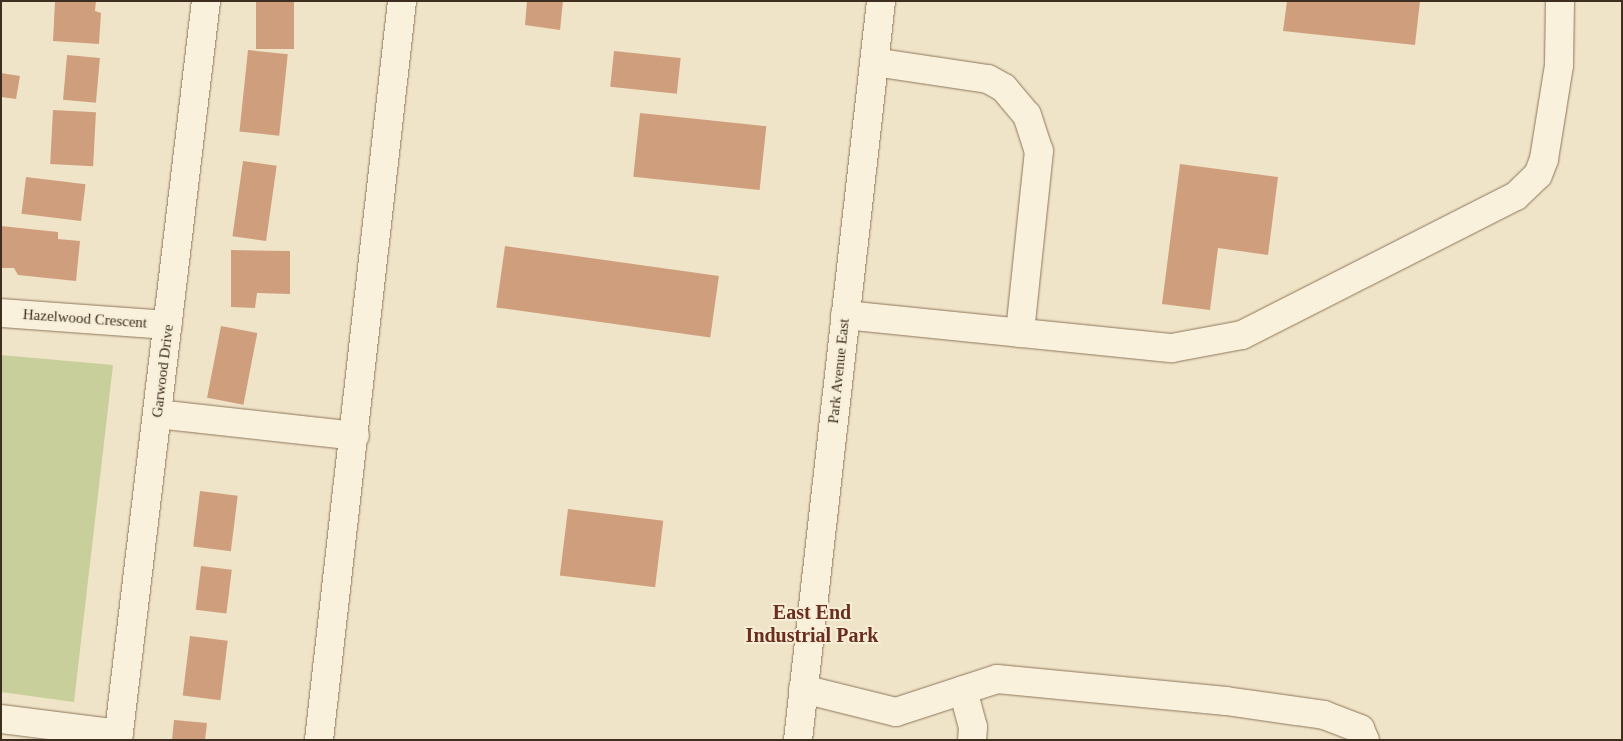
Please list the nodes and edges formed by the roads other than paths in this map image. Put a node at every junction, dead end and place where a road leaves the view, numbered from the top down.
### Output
1 (206, 1) edge
2 (402, 1) edge
3 (881, 1) edge
4 (1560, 1) edge
5 (874, 62) junction
6 (1, 313) edge
7 (846, 315) junction
8 (168, 325) junction
9 (1020, 333) junction
10 (157, 414) junction
11 (355, 436) junction
12 (803, 689) junction
13 (963, 690) junction
14 (1, 719) edge
15 (118, 737) edge
16 (320, 740) edge
17 (798, 740) edge
18 (972, 740) edge
19 (1365, 740) edge

1 - 8 street, Garwood Drive
2 - 11 street
3 - 5 street, Park Avenue East
4 - 9 street
5 - 7 street, Park Avenue East
5 - 9 street
6 - 8 street, Hazelwood Crescent
7 - 9 street
7 - 12 street, Park Avenue East
8 - 10 street, Garwood Drive
10 - 11 street
10 - 15 street, Garwood Drive
11 - 16 street
12 - 13 street
12 - 17 street, Park Avenue East
13 - 18 street
13 - 19 street
14 - 15 street

